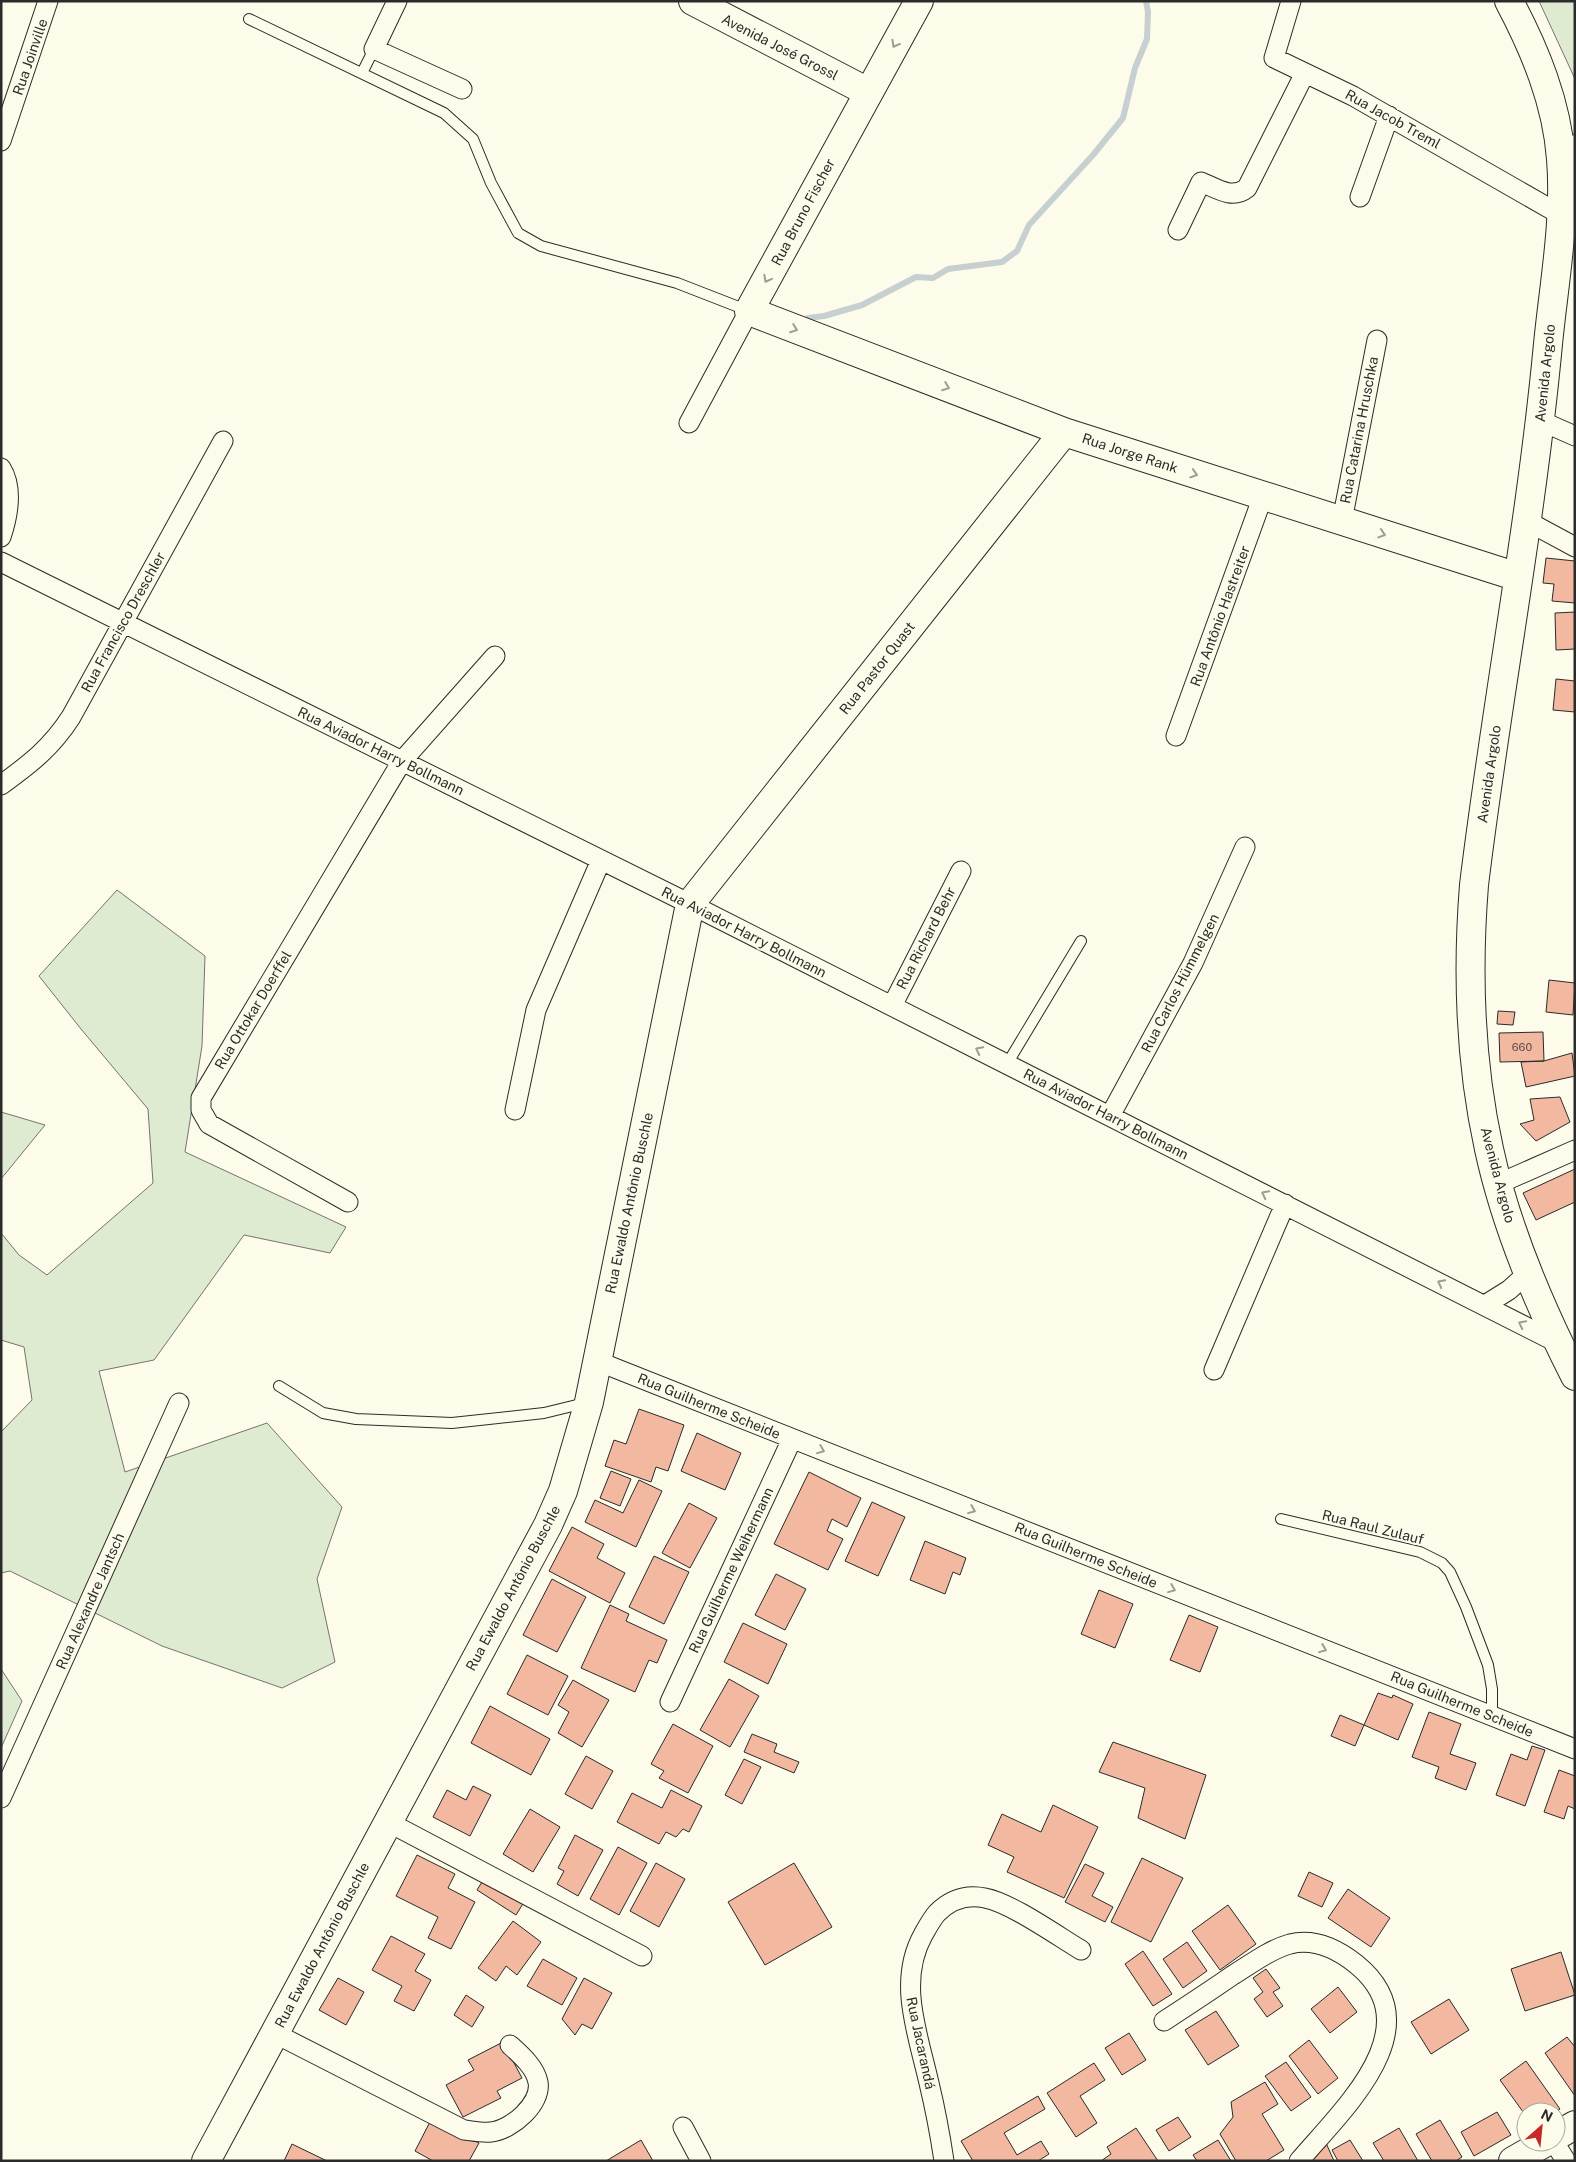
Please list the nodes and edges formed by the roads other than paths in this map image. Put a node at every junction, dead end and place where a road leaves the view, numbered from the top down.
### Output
1 (48, 1) edge
2 (398, 1) edge
3 (693, 1) edge
4 (918, 1) edge
5 (1291, 1) edge
6 (1509, 1) edge
7 (249, 19) dead end
8 (374, 49) junction
9 (362, 73) junction
10 (1305, 73) junction
11 (462, 89) dead end
12 (9, 92) edge
13 (868, 92) junction
14 (1389, 116) junction
15 (1, 141) edge
16 (1568, 160) edge
17 (1360, 197) dead end
18 (1561, 215) junction
19 (1178, 230) dead end
20 (749, 312) junction
21 (1377, 340) dead end
22 (1541, 421) junction
23 (689, 423) dead end
24 (1064, 432) junction
25 (1575, 436) edge
26 (223, 441) dead end
27 (1, 468) edge
28 (1263, 496) junction
29 (1342, 521) junction
30 (1527, 521) junction
31 (1, 537) edge
32 (1575, 547) edge
33 (1, 562) edge
34 (1518, 577) junction
35 (122, 623) junction
36 (495, 656) dead end
37 (1176, 736) dead end
38 (402, 761) junction
39 (1, 786) edge
40 (1246, 847) dead end
41 (601, 860) junction
42 (961, 871) dead end
43 (690, 904) junction
44 (1080, 941) dead end
45 (892, 1006) junction
46 (1007, 1064) junction
47 (515, 1110) dead end
48 (1110, 1116) junction
49 (1575, 1150) edge
50 (1498, 1184) junction
51 (348, 1202) dead end
52 (1285, 1204) junction
53 (1528, 1272) junction
54 (1485, 1305) junction
55 (1562, 1342) junction
56 (597, 1361) junction
57 (1214, 1370) dead end
58 (1575, 1376) edge
59 (280, 1386) dead end
60 (589, 1402) junction
61 (179, 1403) dead end
62 (792, 1439) junction
63 (1281, 1519) dead end
64 (670, 1702) dead end
65 (1492, 1716) junction
66 (1575, 1749) edge
67 (1, 1798) edge
68 (388, 1822) junction
69 (1081, 1950) dead end
70 (642, 1956) dead end
71 (1164, 2021) dead end
72 (274, 2033) junction
73 (510, 2045) dead end
74 (683, 2128) dead end
75 (1530, 2152) edge
76 (1517, 2160) edge
77 (206, 2161) edge
78 (701, 2161) edge
79 (944, 2161) edge
80 (1299, 2161) edge

1 - 12 street, Rua Joinville
2 - 8 street
3 - 13 street, Avenida José Grossl
4 -> 13 street, Rua Bruno Fischer
5 - 10 street, Rua Jacob Treml
6 - 16 street, Avenida Argolo
7 - 9 lane
8 - 9 lane
8 - 11 street
9 - 20 lane
10 - 14 street, Rua Jacob Treml
10 - 19 street
12 - 15 street, Rua Joinville
13 -> 20 street, Rua Bruno Fischer
14 - 17 street
14 - 18 street, Rua Jacob Treml
16 - 18 street, Avenida Argolo
18 - 22 street, Avenida Argolo
20 - 23 street, Rua Bruno Fischer
20 -> 24 street, Rua Jorge Rank
21 - 29 street, Rua Catarina Hruschka
22 - 25 street
22 - 30 street, Avenida Argolo
24 -> 28 street, Rua Jorge Rank
24 - 43 street, Rua Pastor Quast
26 - 35 street, Rua Francisco Dreschler
27 - 31 street
28 - 29 street, Rua Jorge Rank
28 - 37 street, Rua Antônio Hastreiter
29 -> 34 street, Rua Jorge Rank
30 - 32 street
30 - 34 street, Avenida Argolo
33 - 35 street, Rua Aviador Harry Bollmann
34 - 50 street, Avenida Argolo
35 - 38 street, Rua Aviador Harry Bollmann
35 - 39 street, Rua Francisco Dreschler
36 - 38 street, Rua Ottokar Doerffel
38 - 41 street, Rua Aviador Harry Bollmann
38 - 51 street, Rua Ottokar Doerffel
40 - 48 street, Rua Carlos Hümmelgen
41 - 43 street, Rua Aviador Harry Bollmann
41 - 47 street
42 - 45 street, Rua Richard Behr
43 - 45 street, Rua Aviador Harry Bollmann
43 - 56 street, Rua Ewaldo Antônio Buschle
44 - 46 lane
46 -> 45 street, Rua Aviador Harry Bollmann
46 - 48 street, Rua Aviador Harry Bollmann
52 -> 48 street, Rua Aviador Harry Bollmann
49 - 50 street
50 - 53 street, Avenida Argolo
54 -> 52 street, Rua Aviador Harry Bollmann
52 - 57 street
53 - 54 street
53 - 55 street, Avenida Argolo
55 -> 54 street, Rua Aviador Harry Bollmann
55 - 58 street, Avenida Argolo
56 - 60 street, Rua Ewaldo Antônio Buschle
56 - 62 street, Rua Guilherme Scheide
59 - 60 lane
60 - 68 street, Rua Ewaldo Antônio Buschle
61 - 67 street, Rua Alexandre Jantsch
62 - 64 street, Rua Guilherme Weihermann
62 -> 65 street, Rua Guilherme Scheide
63 - 65 lane, Rua Raul Zulauf
65 - 66 street, Rua Guilherme Scheide
68 - 70 street
68 - 72 street, Rua Ewaldo Antônio Buschle
69 - 79 street, Rua Jacarandá
71 - 80 street
72 - 73 street
72 - 77 street, Rua Ewaldo Antônio Buschle
74 - 78 street
75 - 76 street

